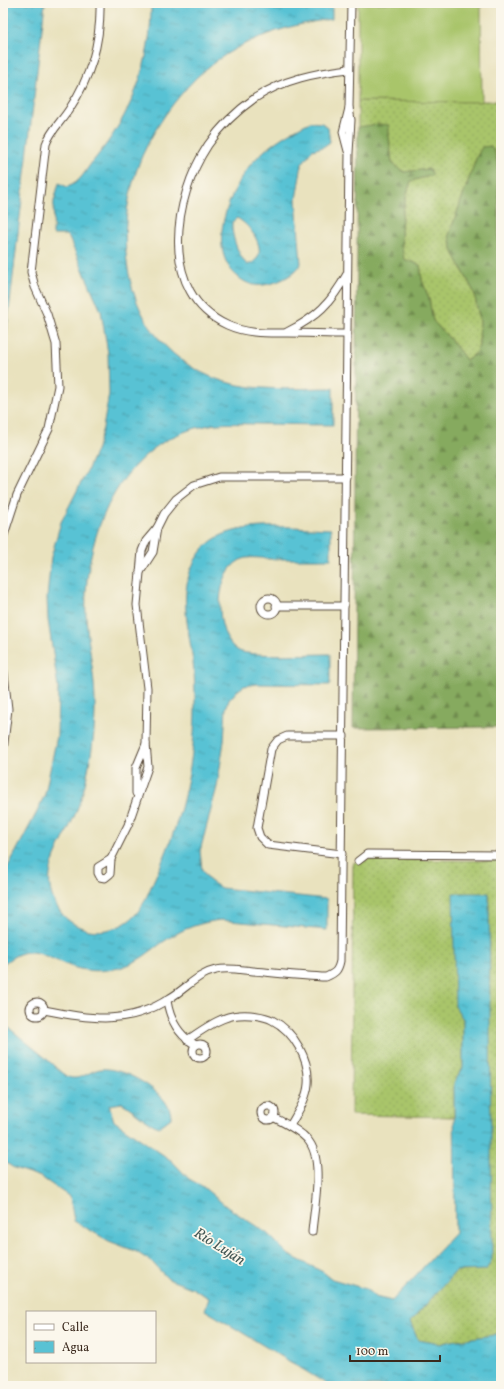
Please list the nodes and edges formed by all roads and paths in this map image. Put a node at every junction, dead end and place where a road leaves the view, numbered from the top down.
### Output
1 (100, 3) edge
2 (351, 3) edge
3 (350, 69) junction
4 (347, 274) junction
5 (285, 333) junction
6 (347, 334) junction
7 (346, 477) junction
8 (157, 528) junction
9 (3, 538) edge
10 (140, 572) junction
11 (276, 606) dead end
12 (344, 606) junction
13 (3, 665) edge
14 (344, 736) junction
15 (146, 743) junction
16 (3, 751) edge
17 (136, 795) junction
18 (342, 854) junction
19 (501, 855) edge
20 (111, 859) dead end
21 (358, 861) dead end
22 (166, 1001) junction
23 (44, 1010) dead end
24 (187, 1040) junction
25 (196, 1045) dead end
26 (273, 1117) dead end
27 (290, 1126) junction
28 (312, 1232) dead end

1 - 9 street
2 - 3 street
3 - 4 street
3 - 5 street
4 - 5 street
4 - 6 street
5 - 6 street
6 - 7 street
7 - 8 street
7 - 12 street
8 - 10 street
8 - 10 street
10 - 15 street
11 - 12 street
12 - 14 street
13 - 16 street
14 - 18 street
14 - 18 street
15 - 17 street
15 - 17 street
17 - 20 street
18 - 22 street
19 - 21 street
22 - 23 street
22 - 24 street
24 - 25 street
24 - 27 street
26 - 27 street
27 - 28 street

